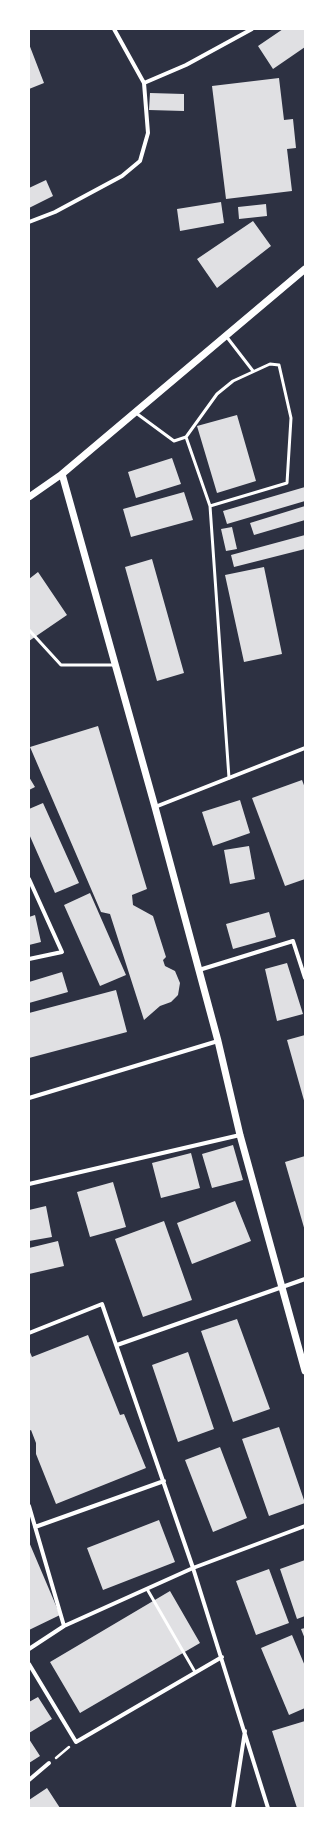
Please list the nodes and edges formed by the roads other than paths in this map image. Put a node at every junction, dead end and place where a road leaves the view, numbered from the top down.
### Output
1 (114, 29) edge
2 (252, 29) edge
3 (144, 83) junction
4 (29, 222) edge
5 (305, 269) edge
6 (226, 336) junction
7 (253, 371) junction
8 (135, 412) junction
9 (186, 437) junction
10 (62, 474) junction
11 (29, 497) edge
12 (210, 506) junction
13 (29, 630) edge
14 (115, 665) junction
15 (304, 749) edge
16 (229, 778) junction
17 (155, 807) junction
18 (29, 879) edge
19 (29, 959) edge
20 (199, 970) junction
21 (305, 978) edge
22 (218, 1041) junction
23 (29, 1098) edge
24 (240, 1135) junction
25 (29, 1184) edge
26 (305, 1279) edge
27 (283, 1287) junction
28 (29, 1332) edge
29 (117, 1345) junction
30 (305, 1371) edge
31 (164, 1481) junction
32 (29, 1506) edge
33 (305, 1526) edge
34 (35, 1527) junction
35 (193, 1568) junction
36 (147, 1588) junction
37 (64, 1626) junction
38 (29, 1649) edge
39 (222, 1656) junction
40 (29, 1664) edge
41 (195, 1672) junction
42 (245, 1729) junction
43 (49, 1763) road end
44 (29, 1780) edge
45 (233, 1808) edge
46 (268, 1808) edge

1 - 3 street
2 - 3 street
3 - 4 street
5 - 6 street
6 - 7 lane
6 - 8 street
7 - 9 lane
7 - 12 lane
8 - 9 lane
8 - 10 street
9 - 12 lane
10 - 11 street
10 - 14 street
12 - 16 lane
13 - 14 lane
14 - 17 street
15 - 16 street
16 - 17 street
17 - 20 street
18 - 19 street
20 - 21 street
20 - 22 street
22 - 23 street
22 - 24 street
24 - 25 street
24 - 27 street
26 - 27 street
27 - 29 street
27 - 30 street
28 - 29 street
29 - 31 street
31 - 34 street
31 - 35 street
32 - 34 street
33 - 35 street
34 - 37 street
35 - 36 street
35 - 39 street
36 - 37 street
36 - 41 lane
37 - 38 street
39 - 41 street
39 - 42 street
40 - 41 street
42 - 45 street
42 - 46 street
43 - 44 street

